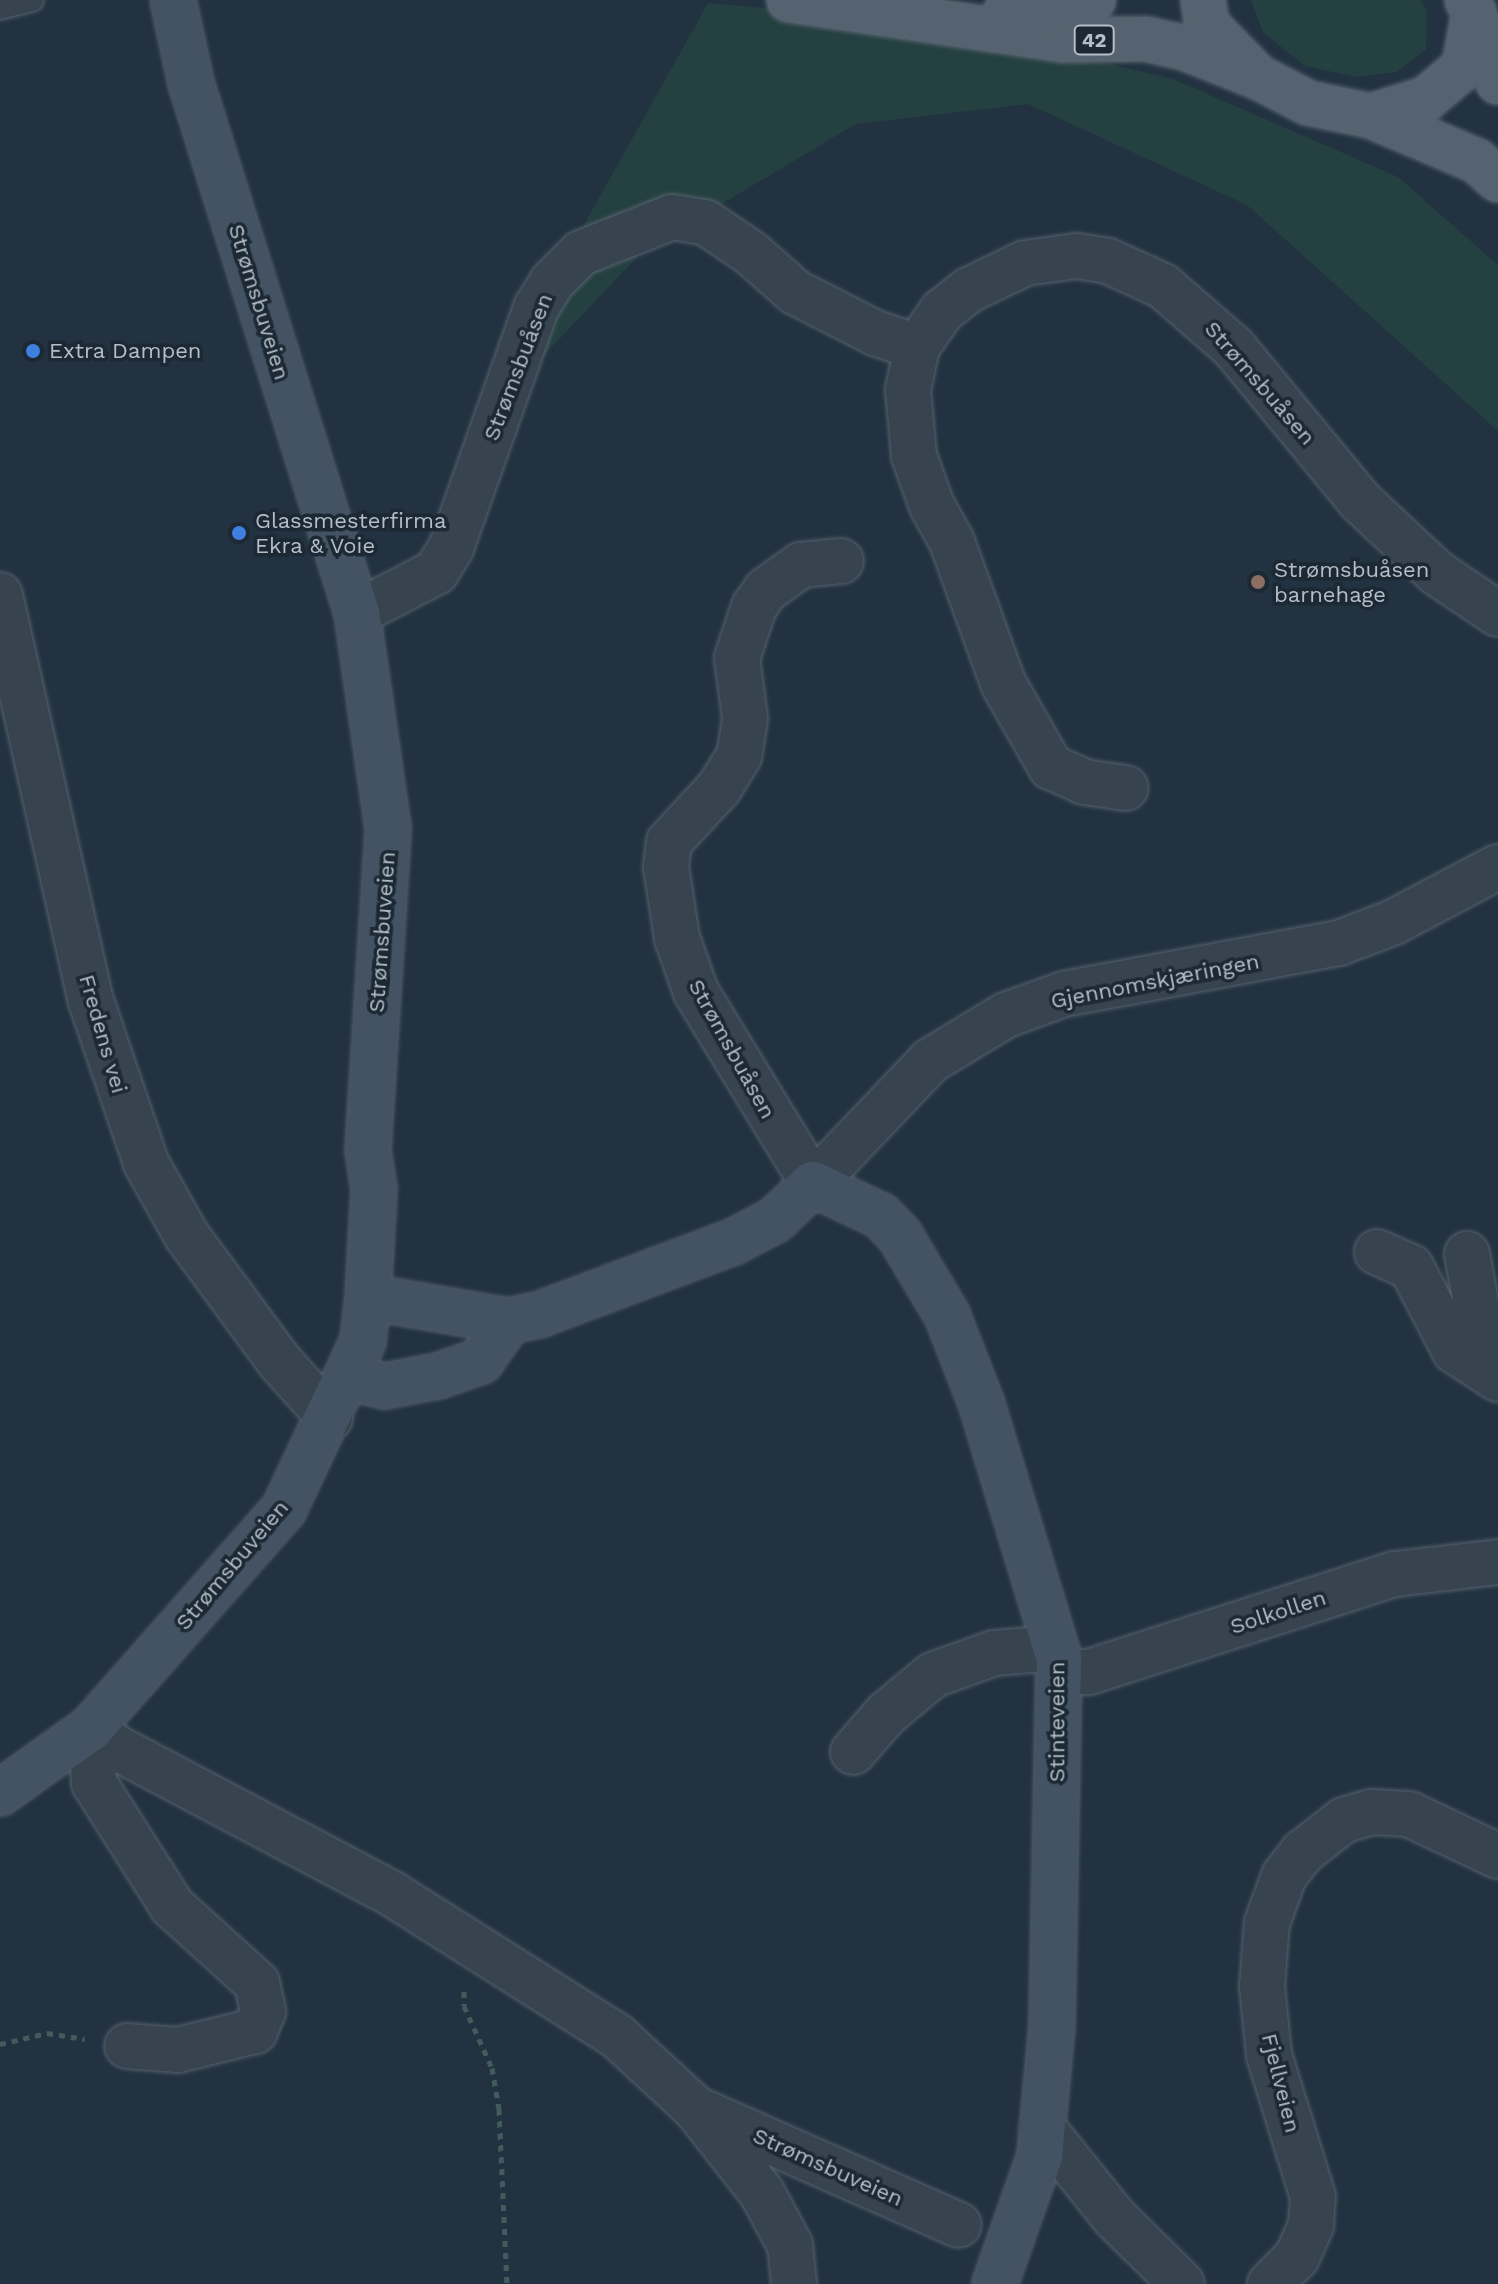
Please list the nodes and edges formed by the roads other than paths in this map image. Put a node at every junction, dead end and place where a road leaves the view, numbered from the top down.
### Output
1 (32, 0) edge
2 (173, 0) edge
3 (195, 0) edge
4 (789, 0) edge
5 (1093, 0) edge
6 (1203, 0) edge
7 (1470, 6) edge
8 (0, 8) edge
9 (925, 19) junction
10 (188, 72) junction
11 (1258, 77) junction
12 (1498, 82) edge
13 (1371, 116) junction
14 (1498, 180) edge
15 (917, 347) junction
16 (841, 561) dead end
17 (0, 595) edge
18 (357, 613) junction
19 (1498, 614) edge
20 (1126, 788) dead end
21 (1498, 867) edge
22 (813, 1184) junction
23 (1377, 1252) dead end
24 (1467, 1254) dead end
25 (368, 1297) junction
26 (509, 1321) junction
27 (1498, 1376) edge
28 (348, 1377) junction
29 (330, 1418) junction
30 (1498, 1562) edge
31 (1058, 1661) junction
32 (91, 1728) junction
33 (853, 1752) dead end
34 (0, 1793) edge
35 (1498, 1856) edge
36 (127, 2046) road end
37 (696, 2109) junction
38 (1042, 2127) junction
39 (959, 2225) dead end
40 (794, 2284) edge
41 (995, 2284) edge
42 (1182, 2284) edge
43 (1270, 2284) edge

1 - 8 lane
2 - 10 street, Strømsbuveien
3 - 10 street, Strømsbuveien
4 - 9 main road, 42
5 - 9 main road, 42
6 - 11 main road, 42
7 - 12 main road, 42
7 - 13 main road, 42
9 - 11 main road, 42
10 - 18 street, Strømsbuveien
11 - 13 main road, 42
13 - 14 main road, 42
15 - 18 street, Strømsbuåsen
15 - 19 street, Strømsbuåsen
15 - 20 street
16 - 22 street, Strømsbuåsen
17 - 29 street, Fredens vei
18 - 25 street, Strømsbuveien
21 - 22 street, Gjennomskjæringen
22 - 26 street, Gjennomskjæringen
22 - 31 street, Stinteveien
23 - 27 street
24 - 27 street
25 - 26 street, Gjennomskjæringen
25 - 28 street, Strømsbuveien
26 - 28 street
28 - 29 street, Strømsbuveien
29 - 32 street, Strømsbuveien
30 - 31 street, Solkollen
31 - 33 street, Solkollen
31 - 38 street, Stinteveien
32 - 34 street, Strømsbuveien
32 - 36 street
32 - 37 street, Strømsbuveien
35 - 43 street, Fjellveien
37 - 39 street, Strømsbuveien
37 - 40 street, Strømsbuveien
38 - 41 street, Stinteveien
38 - 42 street

